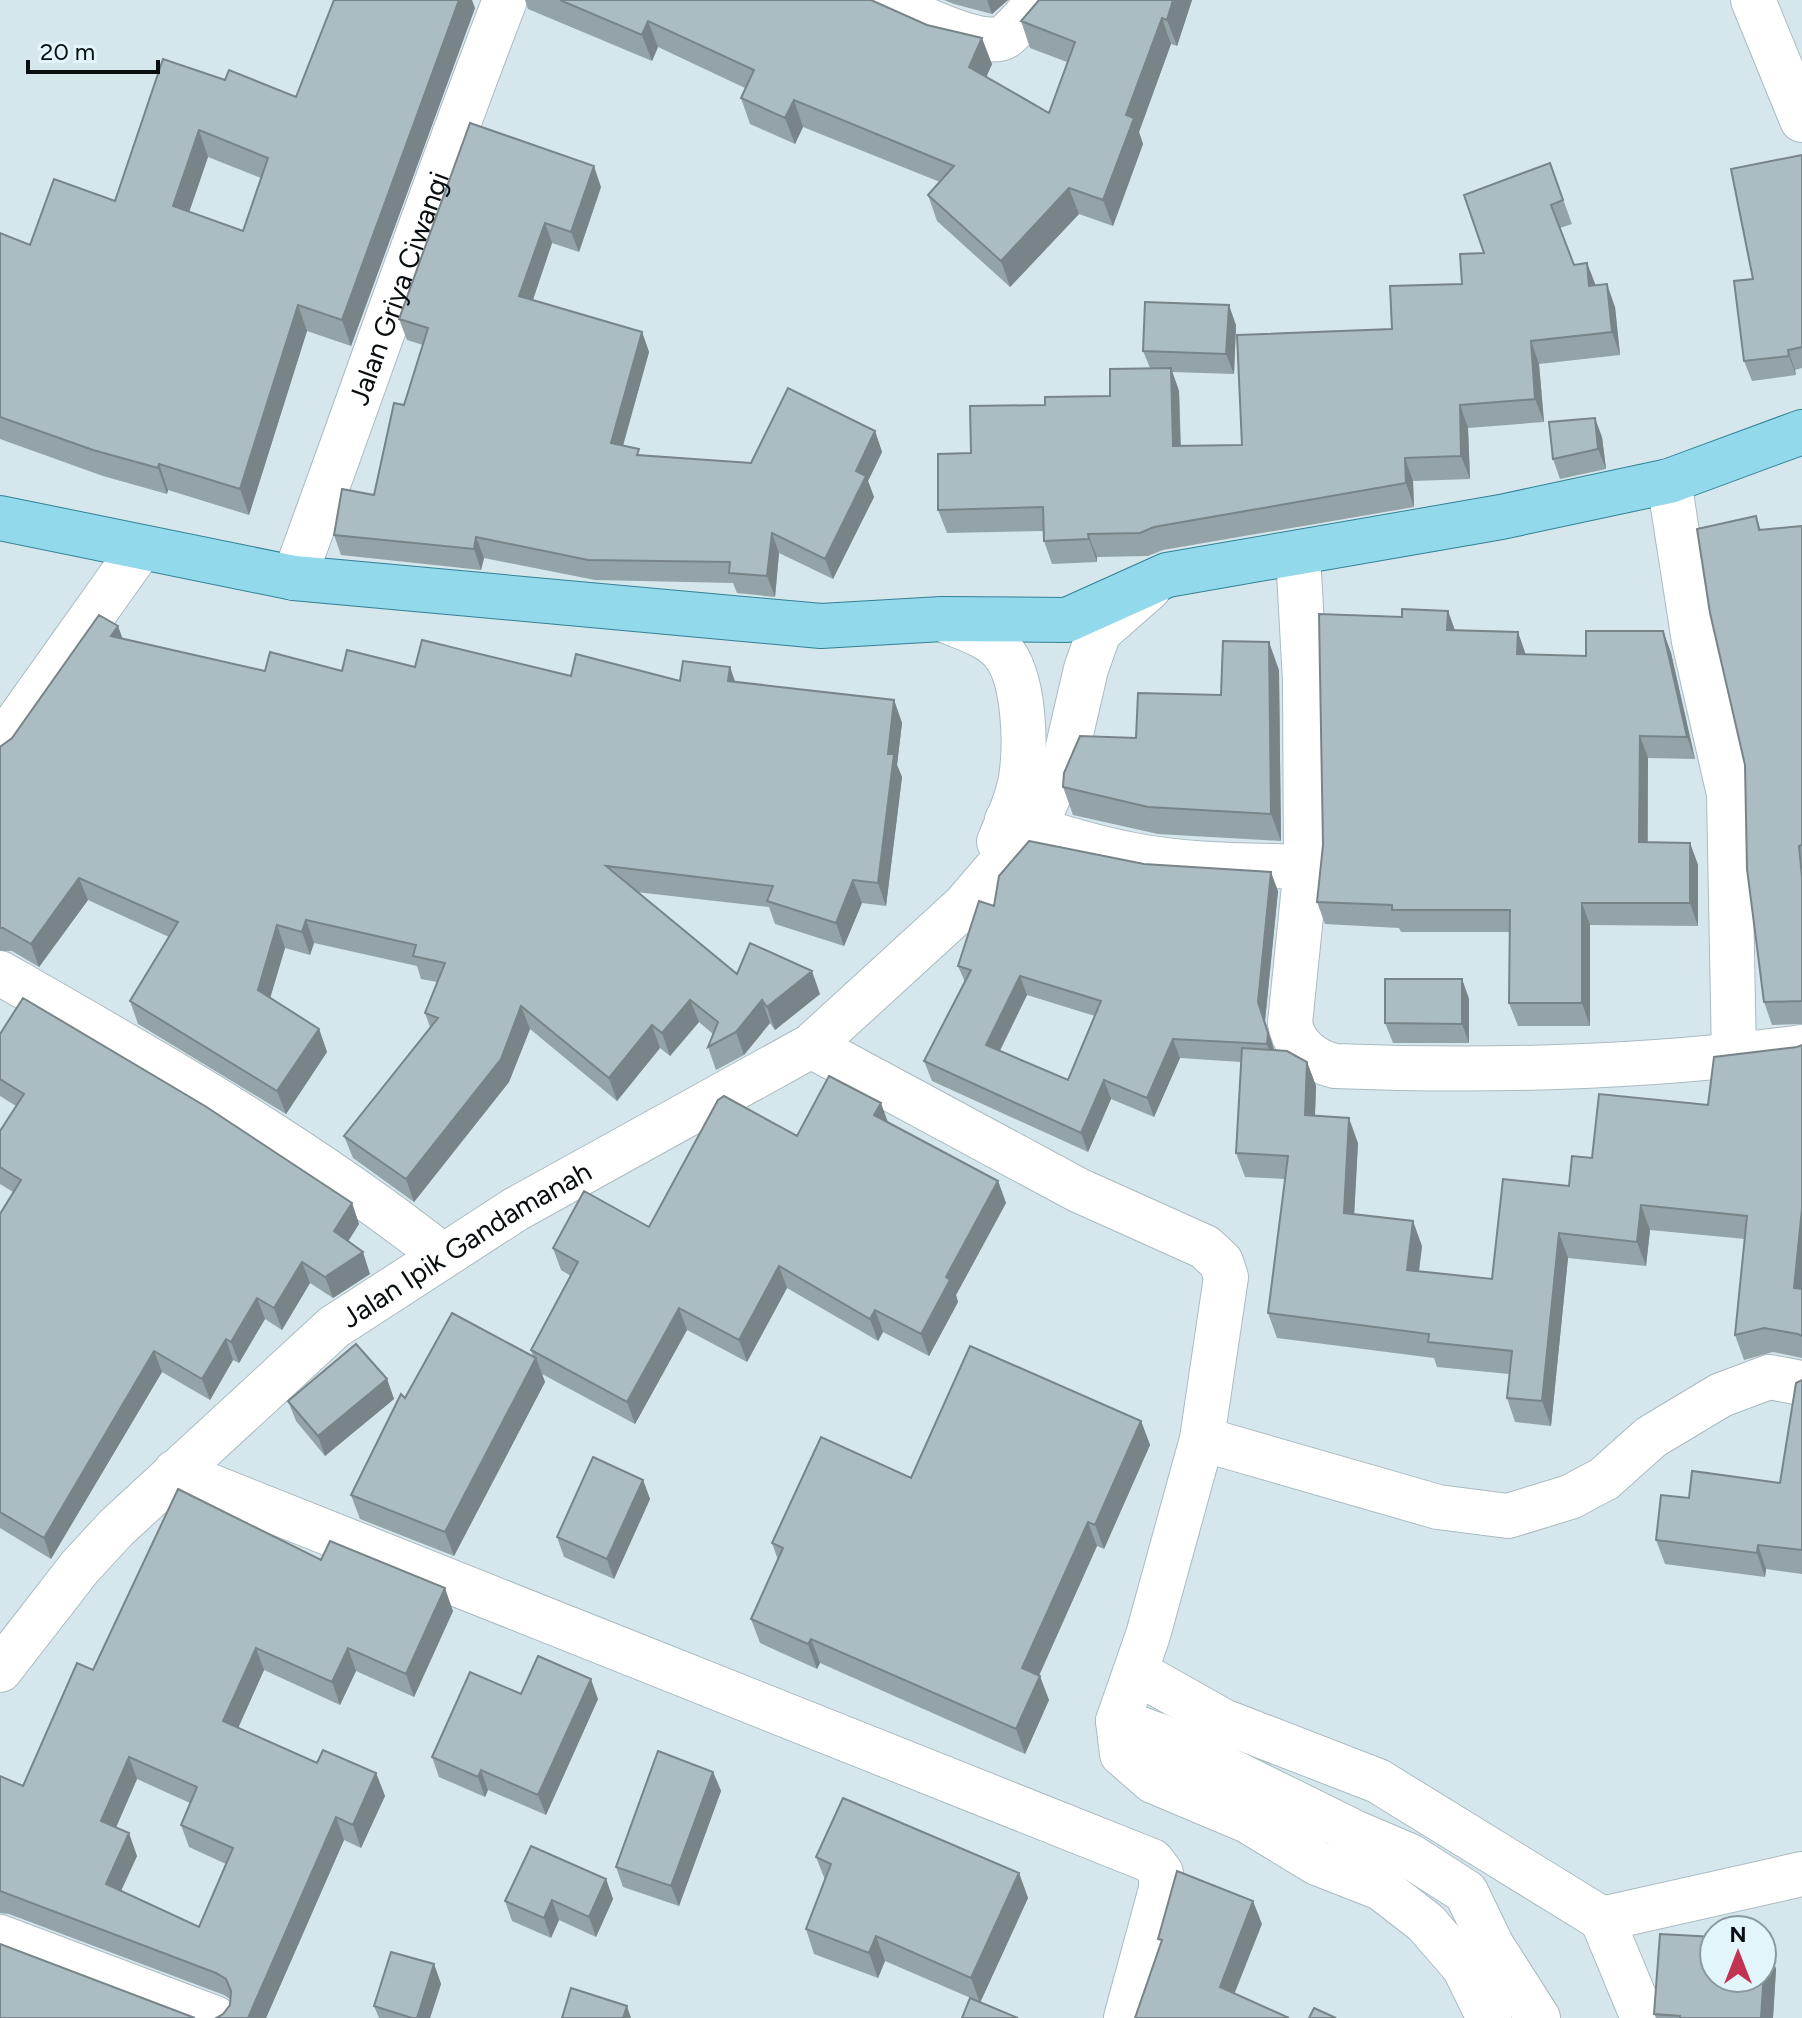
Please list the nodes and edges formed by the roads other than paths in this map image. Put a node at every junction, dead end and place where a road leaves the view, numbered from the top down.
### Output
1 (505, 0) edge
2 (883, 0) edge
3 (1041, 0) edge
4 (1759, 2) edge
5 (1802, 120) edge
6 (1802, 432) edge
7 (1669, 481) junction
8 (0, 518) edge
9 (140, 549) junction
10 (1298, 554) junction
11 (1167, 575) junction
12 (294, 578) junction
13 (942, 619) junction
14 (0, 746) edge
15 (1019, 824) junction
16 (1306, 867) junction
17 (0, 973) edge
18 (811, 1046) junction
19 (1802, 1047) edge
20 (1734, 1057) junction
21 (442, 1255) junction
22 (1802, 1383) edge
23 (1202, 1439) junction
24 (175, 1472) junction
25 (0, 1670) edge
26 (1136, 1672) junction
27 (1118, 1721) junction
28 (1802, 1874) edge
29 (1466, 1892) junction
30 (1602, 1919) junction
31 (1426, 1923) junction
32 (0, 1937) edge
33 (215, 2018) edge
34 (1126, 2018) edge
35 (1489, 2018) edge
36 (1538, 2018) edge
37 (1643, 2018) edge

1 - 12 street, Jalan Griya Ciwangi
2 - 3 street
4 - 5 street
6 - 7 main road
7 - 10 main road
7 - 20 street
8 - 9 main road
9 - 12 main road
9 - 14 street
10 - 11 main road
10 - 16 street
11 - 13 main road
11 - 15 street, Jalan Ipik Gandamanah
12 - 13 main road
13 - 15 street, Jalan Ipik Gandamanah
15 - 16 street
15 - 18 street, Jalan Ipik Gandamanah
16 - 20 street
17 - 21 street
18 - 21 street, Jalan Ipik Gandamanah
18 - 23 street
19 - 20 street
21 - 24 street, Jalan Ipik Gandamanah
22 - 23 street
23 - 26 street
24 - 25 street, Jalan Ipik Gandamanah
24 - 34 street
26 - 27 street
26 - 30 street
27 - 29 street
27 - 31 street
28 - 30 street
29 - 31 street
29 - 36 street
30 - 37 street
31 - 35 street
32 - 33 street

